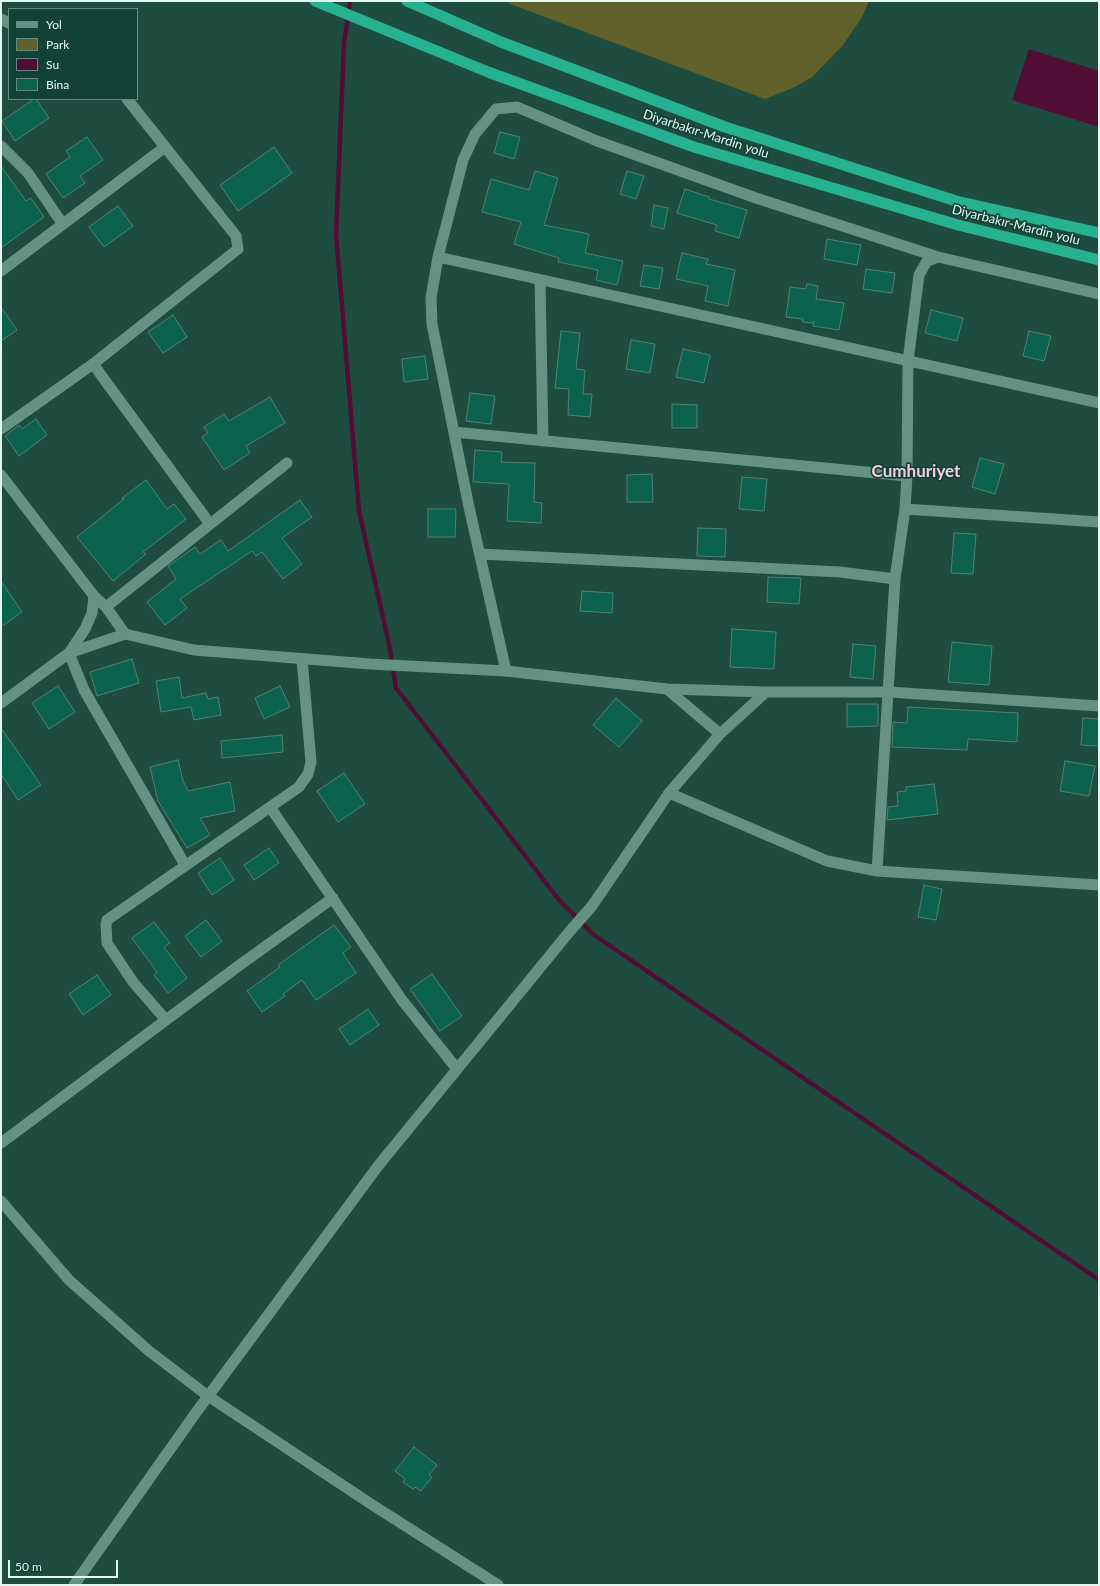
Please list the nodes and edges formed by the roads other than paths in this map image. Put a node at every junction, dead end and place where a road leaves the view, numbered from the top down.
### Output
1 (315, 1) edge
2 (407, 1) edge
3 (128, 100) edge
4 (1, 146) edge
5 (165, 147) junction
6 (62, 223) junction
7 (1099, 233) edge
8 (438, 257) junction
9 (938, 257) junction
10 (1099, 260) edge
11 (1, 271) edge
12 (540, 280) junction
13 (1099, 294) edge
14 (908, 361) junction
15 (93, 364) junction
16 (1099, 404) edge
17 (1, 428) edge
18 (454, 432) junction
19 (543, 441) junction
20 (287, 464) dead end
21 (1, 475) edge
22 (907, 476) junction
23 (905, 509) junction
24 (1099, 522) edge
25 (210, 524) junction
26 (480, 554) junction
27 (895, 579) junction
28 (94, 596) junction
29 (106, 607) junction
30 (125, 634) junction
31 (69, 653) junction
32 (302, 658) junction
33 (506, 671) junction
34 (667, 689) junction
35 (766, 692) junction
36 (889, 692) junction
37 (1, 703) edge
38 (1099, 706) edge
39 (720, 734) junction
40 (669, 793) junction
41 (270, 807) junction
42 (185, 865) junction
43 (877, 871) junction
44 (1099, 885) edge
45 (333, 898) junction
46 (166, 1020) junction
47 (457, 1069) junction
48 (1, 1143) edge
49 (1, 1201) edge
50 (208, 1396) junction
51 (74, 1585) edge
52 (498, 1585) edge

1 - 10 highway, Diyarbakır-Mardin yolu
2 - 7 highway, Diyarbakır-Mardin yolu
3 - 5 street
4 - 6 street
5 - 6 street
5 - 15 street
6 - 11 street
8 - 9 street
8 - 12 street
8 - 18 street
9 - 13 street
9 - 14 street
12 - 14 street
12 - 19 street
14 - 16 street
14 - 22 street
15 - 17 street
15 - 25 street
18 - 19 street
18 - 26 street
19 - 22 street
20 - 25 street
21 - 28 street
22 - 23 street
23 - 24 street
23 - 27 street
25 - 29 street
26 - 27 street
26 - 33 street
27 - 36 street
28 - 29 street
28 - 31 street
29 - 30 street
30 - 31 street
30 - 32 street
31 - 37 street
31 - 42 street
32 - 33 street
32 - 41 street
33 - 34 street
34 - 35 street
34 - 39 street
35 - 36 street
35 - 39 street
36 - 38 street
36 - 43 street
39 - 40 street
40 - 43 street
40 - 47 street
41 - 42 street
41 - 45 street
42 - 46 street
43 - 44 street
45 - 46 street
45 - 47 street
46 - 48 street
47 - 50 street
49 - 50 street
50 - 51 street
50 - 52 street

